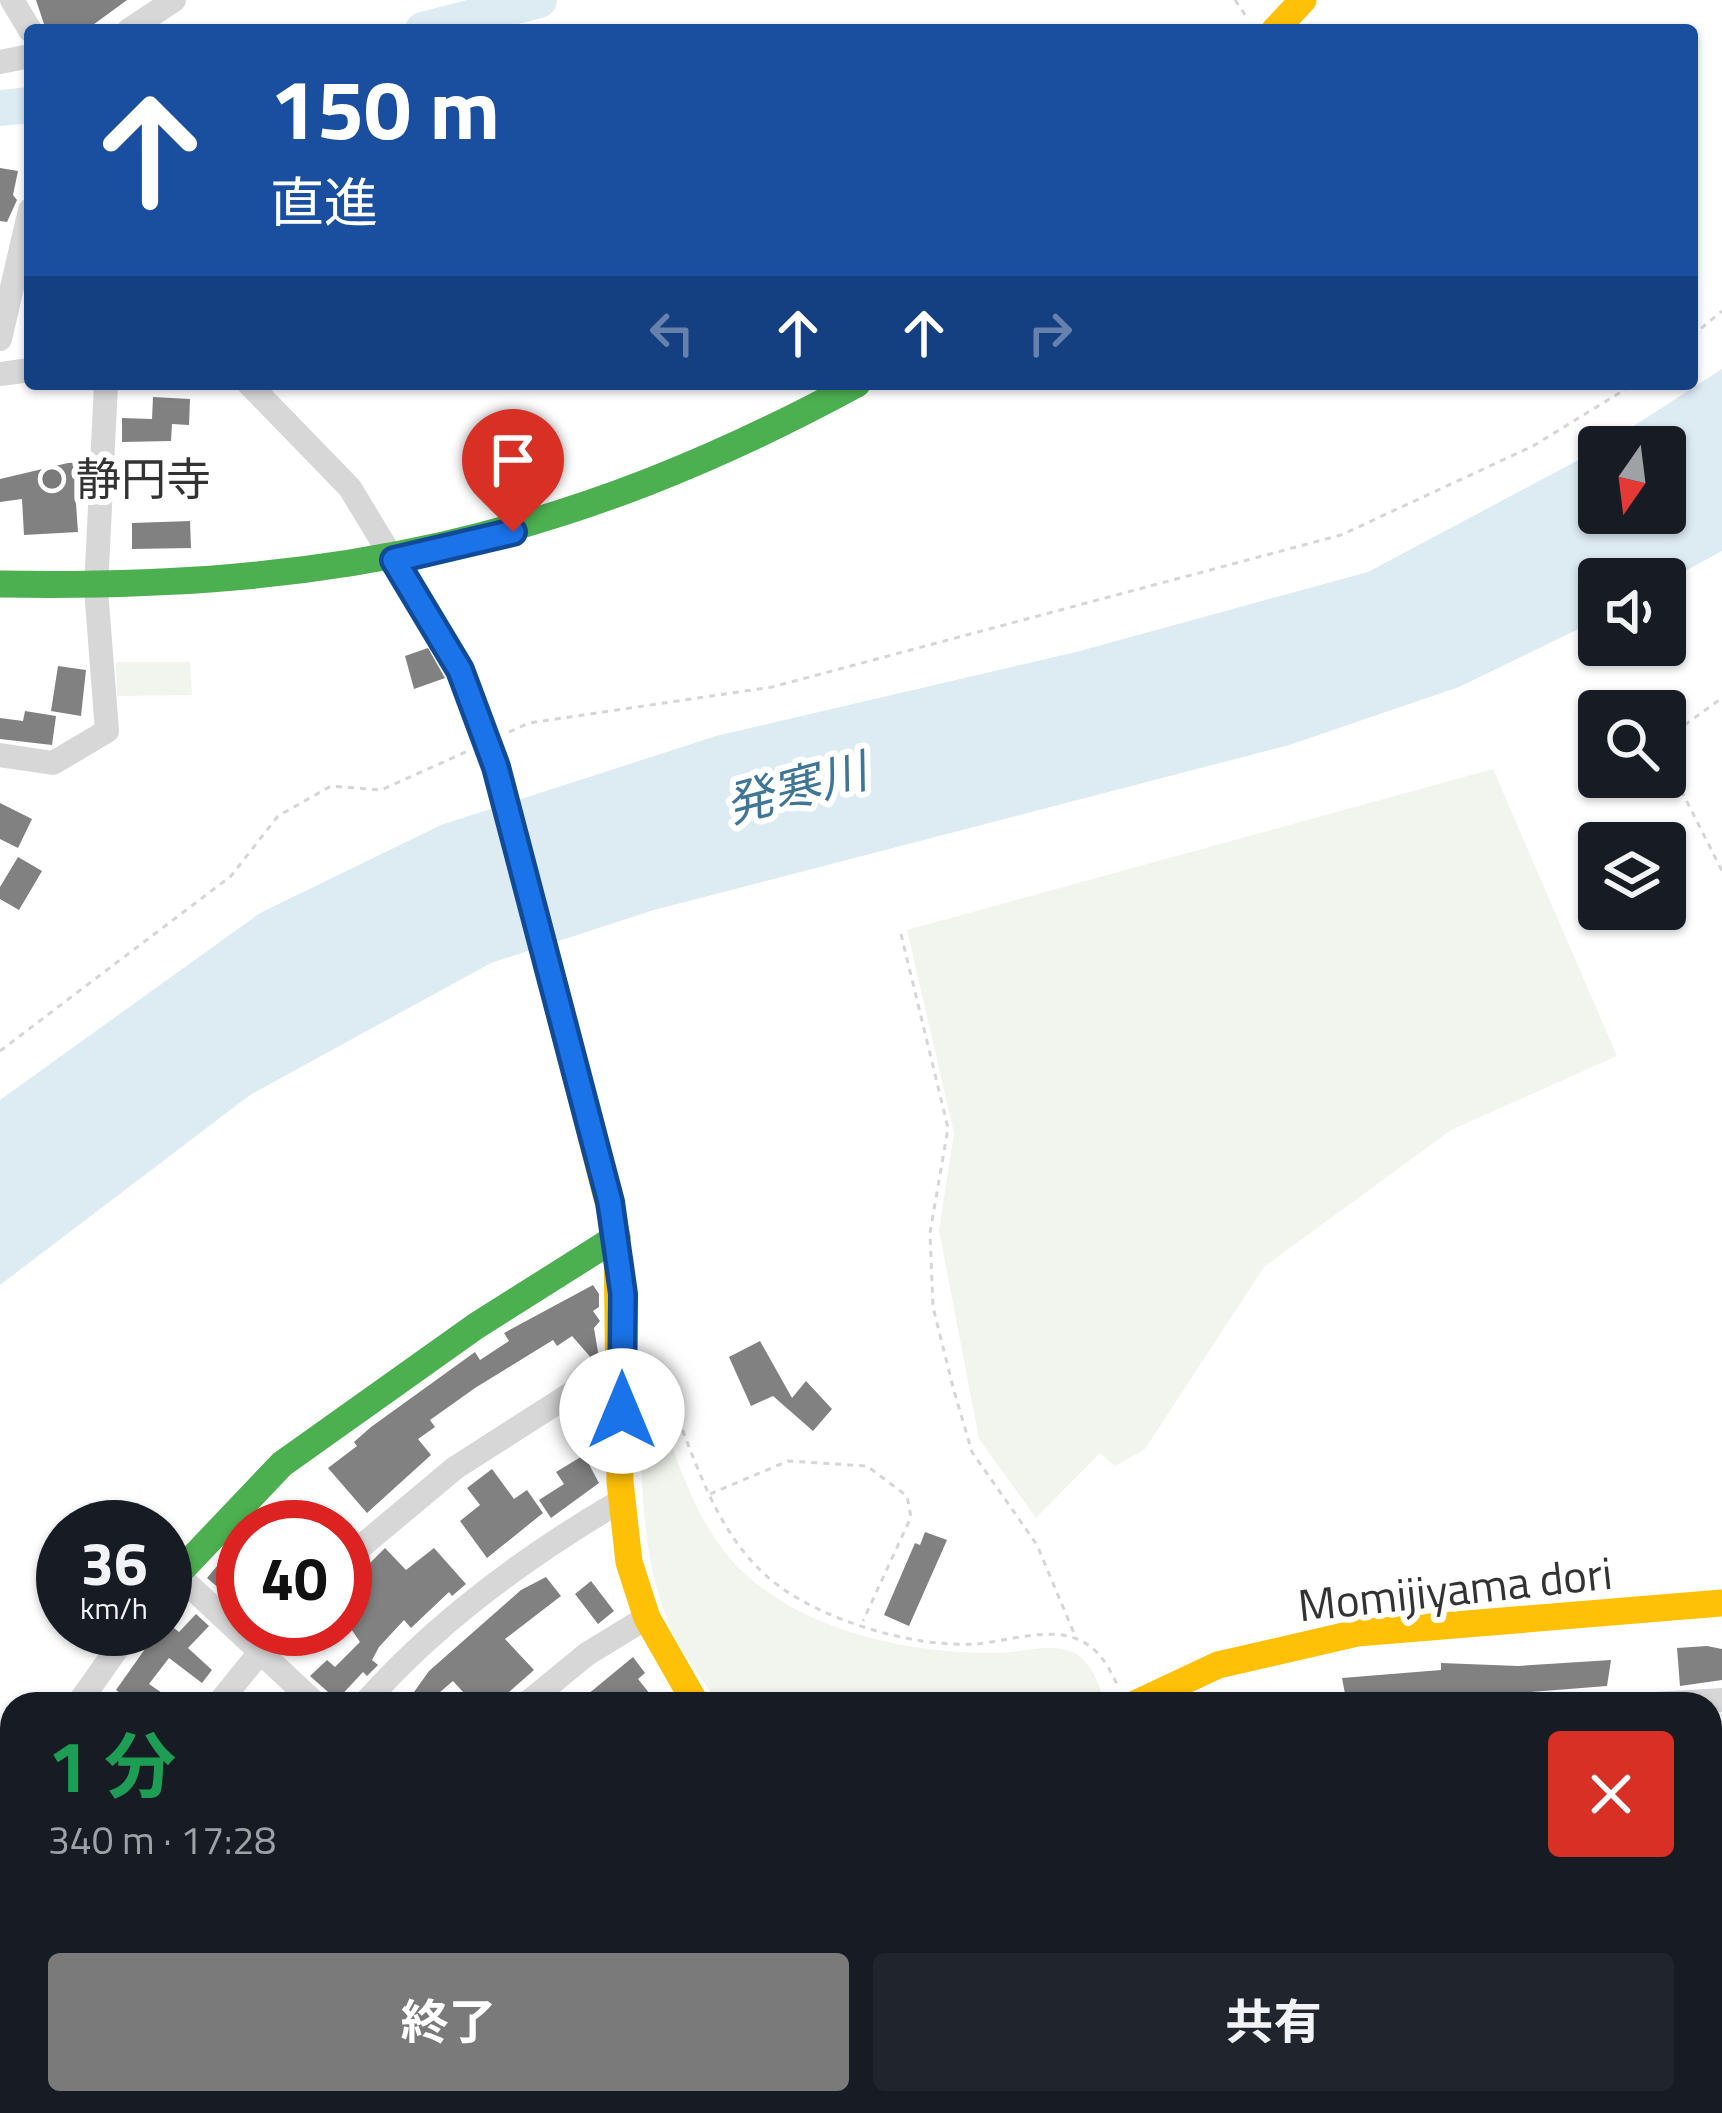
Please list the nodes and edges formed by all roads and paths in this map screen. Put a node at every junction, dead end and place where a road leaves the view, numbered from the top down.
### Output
1 (174, 0) edge
2 (1235, 0) edge
3 (1303, 0) edge
4 (138, 24) edge
5 (1260, 24) edge
6 (1270, 24) edge
7 (24, 235) edge
8 (1722, 311) edge
9 (1698, 332) edge
10 (0, 339) edge
11 (106, 390) edge
12 (254, 390) edge
13 (846, 390) edge
14 (1624, 390) edge
15 (394, 560) junction
16 (0, 584) edge
17 (95, 589) junction
18 (1722, 698) edge
19 (1686, 724) edge
20 (492, 754) junction
21 (0, 755) edge
22 (1685, 798) edge
23 (1722, 871) edge
24 (901, 934) dead end
25 (0, 1051) edge
26 (616, 1237) junction
27 (632, 1369) junction
28 (708, 1495) junction
29 (622, 1500) junction
30 (372, 1537) edge
31 (192, 1559) edge
32 (192, 1598) edge
33 (1722, 1603) edge
34 (216, 1617) edge
35 (646, 1618) junction
36 (862, 1623) junction
37 (1076, 1638) junction
38 (111, 1656) edge
39 (256, 1656) edge
40 (263, 1656) edge
41 (86, 1692) edge
42 (227, 1692) edge
43 (303, 1692) edge
44 (377, 1692) edge
45 (541, 1692) edge
46 (689, 1692) edge
47 (1124, 1692) edge
48 (1141, 1692) edge

1 - 4 street
2 - 5 path
3 - 6 street
7 - 10 street
8 - 9 path
11 - 17 street
12 - 15 street
13 - 15 street
14 - 20 path
15 - 17 street
15 - 20 street
16 - 17 street
17 - 21 street
18 - 19 path
20 - 25 path
20 - 26 street
22 - 23 path
24 - 37 path
26 - 27 street
26 - 31 street
27 - 28 path
27 - 29 street
27 - 30 street
28 - 36 path
28 - 36 path
29 - 35 street
29 - 44 street
32 - 34 street
33 - 48 street, Momijiyama dori
35 - 45 street
35 - 46 street
36 - 37 path
37 - 47 path
38 - 41 street
39 - 42 street
40 - 43 street

